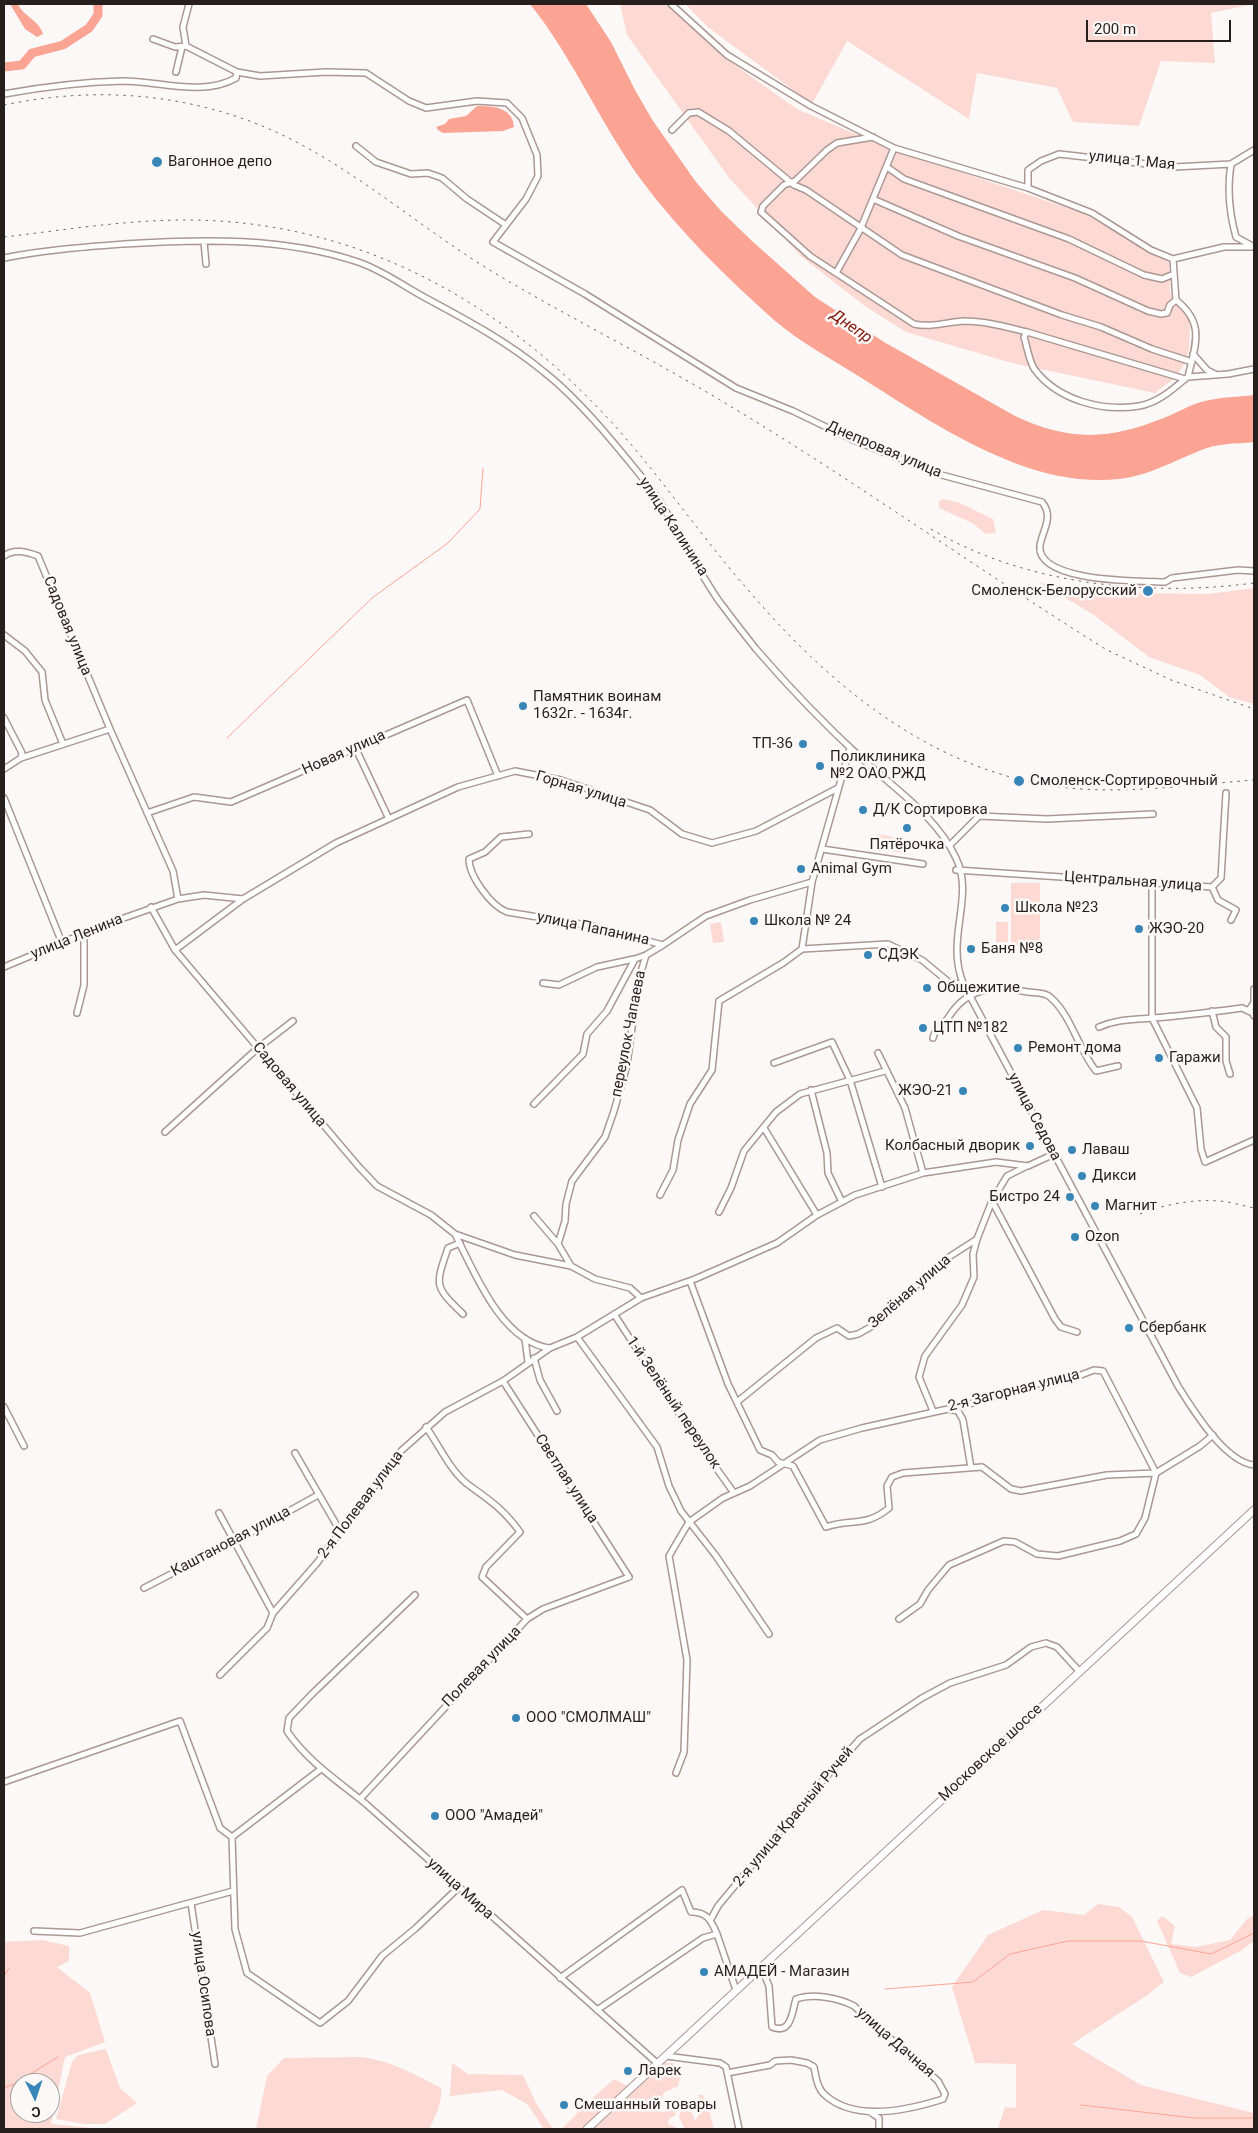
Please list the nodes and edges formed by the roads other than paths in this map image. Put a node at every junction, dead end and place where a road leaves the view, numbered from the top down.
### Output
1 (189, 4) edge
2 (671, 4) edge
3 (153, 40) dead end
4 (184, 46) junction
5 (176, 72) dead end
6 (237, 72) junction
7 (4, 94) edge
8 (672, 130) dead end
9 (873, 137) junction
10 (356, 146) dead end
11 (894, 148) junction
12 (1254, 150) edge
13 (1231, 164) junction
14 (887, 167) junction
15 (790, 182) junction
16 (1028, 188) junction
17 (873, 199) junction
18 (506, 225) junction
19 (861, 227) junction
20 (204, 242) junction
21 (1254, 247) edge
22 (4, 258) edge
23 (1173, 259) junction
24 (206, 264) dead end
25 (836, 273) junction
26 (1174, 274) junction
27 (1176, 300) junction
28 (1027, 332) junction
29 (1193, 354) junction
30 (1192, 362) junction
31 (1254, 369) edge
32 (1218, 375) junction
33 (1187, 378) junction
34 (4, 556) edge
35 (1254, 571) edge
36 (4, 634) edge
37 (4, 718) edge
38 (110, 729) junction
39 (63, 744) junction
40 (355, 747) junction
41 (850, 748) junction
42 (21, 755) junction
43 (861, 758) joint
44 (4, 769) edge
45 (497, 773) junction
46 (838, 788) junction
47 (1226, 793) dead end
48 (4, 798) edge
49 (147, 813) junction
50 (1153, 814) dead end
51 (389, 818) junction
52 (529, 834) dead end
53 (950, 845) junction
54 (822, 849) junction
55 (922, 864) dead end
56 (958, 870) junction
57 (812, 882) junction
58 (1152, 883) junction
59 (1212, 888) junction
60 (178, 899) junction
61 (243, 899) junction
62 (151, 907) junction
63 (1231, 920) dead end
64 (84, 934) junction
65 (62, 943) junction
66 (663, 945) junction
67 (802, 949) junction
68 (175, 950) junction
69 (646, 955) junction
70 (634, 958) junction
71 (4, 967) edge
72 (543, 983) dead end
73 (963, 983) junction
74 (1254, 990) edge
75 (969, 994) junction
76 (1248, 1011) junction
77 (1212, 1012) junction
78 (78, 1013) dead end
79 (1254, 1016) edge
80 (1152, 1018) junction
81 (293, 1021) dead end
82 (1099, 1027) dead end
83 (933, 1038) dead end
84 (258, 1048) junction
85 (878, 1053) dead end
86 (774, 1063) dead end
87 (1118, 1066) dead end
88 (885, 1070) junction
89 (1230, 1074) dead end
90 (850, 1080) junction
91 (810, 1090) junction
92 (534, 1104) dead end
93 (764, 1128) junction
94 (165, 1132) dead end
95 (1254, 1140) edge
96 (1054, 1154) junction
97 (1028, 1166) junction
98 (923, 1173) junction
99 (882, 1187) junction
100 (660, 1195) dead end
101 (992, 1201) junction
102 (842, 1202) junction
103 (718, 1212) dead end
104 (817, 1215) junction
105 (534, 1216) dead end
106 (455, 1234) junction
107 (977, 1239) junction
108 (460, 1243) junction
109 (558, 1244) junction
110 (571, 1266) junction
111 (690, 1281) junction
112 (641, 1298) junction
113 (463, 1314) dead end
114 (614, 1314) junction
115 (1077, 1332) dead end
116 (577, 1338) junction
117 (525, 1339) junction
118 (550, 1348) junction
119 (534, 1358) junction
120 (528, 1362) junction
121 (503, 1381) junction
122 (736, 1402) junction
123 (4, 1407) edge
124 (943, 1408) junction
125 (557, 1411) dead end
126 (933, 1411) junction
127 (426, 1427) junction
128 (1213, 1435) junction
129 (24, 1446) dead end
130 (295, 1453) dead end
131 (786, 1463) junction
132 (1254, 1465) edge
133 (971, 1468) junction
134 (1156, 1473) junction
135 (734, 1493) junction
136 (318, 1494) junction
137 (1254, 1510) edge
138 (218, 1513) dead end
139 (689, 1522) junction
140 (340, 1531) junction
141 (234, 1542) junction
142 (144, 1588) dead end
143 (415, 1595) dead end
144 (273, 1613) junction
145 (527, 1619) junction
146 (899, 1619) dead end
147 (769, 1634) dead end
148 (1078, 1671) junction
149 (220, 1674) dead end
150 (321, 1769) junction
151 (676, 1773) dead end
152 (4, 1782) edge
153 (360, 1799) junction
154 (232, 1837) junction
155 (458, 1888) junction
156 (233, 1891) junction
157 (191, 1903) junction
158 (711, 1919) junction
159 (34, 1931) dead end
160 (717, 1934) junction
161 (760, 1967) junction
162 (560, 1978) junction
163 (736, 1990) junction
164 (597, 2010) junction
165 (666, 2056) junction
166 (657, 2063) junction
167 (215, 2064) dead end
168 (727, 2073) junction
169 (864, 2111) junction
170 (587, 2129) edge
171 (739, 2129) edge
172 (880, 2129) edge

1 - 4 street
2 - 9 street
3 - 4 street
4 - 5 street
4 - 6 street
6 - 7 street
6 - 18 street
8 - 15 street
9 - 11 street
9 - 15 street
10 - 18 street
11 - 14 street
11 - 16 street
12 - 13 street, улица 1 Мая
13 - 16 street, улица 1 Мая
13 - 21 street
14 - 17 street
14 - 26 street
15 - 19 street
15 - 25 street
16 - 23 street
17 - 19 street
17 - 27 street
18 - 35 street, Днепровая улица
19 - 25 street
19 - 30 street
20 - 22 street, улица Калинина
20 - 24 street
20 - 41 street, улица Калинина
21 - 23 street
23 - 26 street
25 - 28 street
26 - 27 street
27 - 29 street
28 - 33 street
28 - 33 street
29 - 30 street
29 - 32 street
30 - 33 street
31 - 32 street
32 - 33 street
34 - 38 street, Садовая улица
36 - 39 street
37 - 42 street
38 - 39 street
38 - 49 street, Садовая улица
39 - 42 street
40 - 45 street, Новая улица
40 - 49 street, Новая улица
40 - 51 street
41 - 43 street, улица Калинина
41 - 46 street
42 - 44 street
43 - 53 street, улица Седова
45 - 46 street, Горная улица
45 - 51 street, Горная улица
46 - 54 street
47 - 59 street, Центральная улица
48 - 65 street
49 - 60 street, Садовая улица
50 - 53 street
51 - 61 street, Горная улица
52 - 66 street, улица Папанина
53 - 56 street, улица Седова
54 - 55 street
54 - 57 street
56 - 58 street, Центральная улица
56 - 73 street, улица Седова
57 - 66 street, улица Папанина
57 - 67 street
58 - 59 street, Центральная улица
58 - 80 street
59 - 63 street
60 - 61 street, улица Ленина
60 - 62 street, улица Ленина
61 - 68 street, Горная улица
62 - 64 street, улица Ленина
62 - 68 street, Садовая улица
64 - 65 street, улица Ленина
64 - 78 street
65 - 71 street, улица Ленина
66 - 69 street, переулок Чапаева
67 - 73 street
67 - 100 street
68 - 84 street, Садовая улица
69 - 70 street
69 - 109 street, переулок Чапаева
70 - 72 street
70 - 92 street
73 - 75 street, улица Седова
74 - 76 street
75 - 83 street
75 - 87 street
75 - 96 street, улица Седова
76 - 77 street
76 - 79 street
77 - 80 street
77 - 89 street
80 - 82 street
80 - 95 street
81 - 84 street
84 - 94 street
84 - 106 street, Садовая улица
85 - 88 street
86 - 90 street
88 - 90 street
88 - 98 street
90 - 91 street
90 - 99 street
91 - 93 street
91 - 102 street
93 - 103 street
93 - 104 street
96 - 97 street
96 - 128 street, улица Седова
97 - 98 street, 2-я Полевая улица
97 - 101 street
98 - 99 street, 2-я Полевая улица
99 - 102 street, 2-я Полевая улица
101 - 107 street
101 - 115 street
102 - 104 street, 2-я Полевая улица
104 - 111 street, 2-я Полевая улица
105 - 109 street
106 - 108 street, Садовая улица
106 - 110 street, Садовая улица
107 - 122 street, Зелёная улица
107 - 126 street, 2-я Загорная улица
108 - 113 street
108 - 117 street, Садовая улица
109 - 110 street
110 - 112 street, Садовая улица
111 - 112 street, 2-я Полевая улица
111 - 122 street
112 - 114 street, 2-я Полевая улица
114 - 116 street, 2-я Полевая улица
114 - 135 street, 1-й Зелёный переулок
116 - 118 street, 2-я Полевая улица
116 - 139 street
117 - 118 street, Садовая улица
117 - 120 street
118 - 119 street, 2-я Полевая улица
119 - 120 street, 2-я Полевая улица
119 - 125 street
120 - 121 street, 2-я Полевая улица
121 - 127 street, 2-я Полевая улица
121 - 145 street, Светлая улица
122 - 131 street
123 - 129 street
124 - 126 street, 2-я Загорная улица
124 - 133 street
124 - 134 street, 2-я Загорная улица
126 - 131 street, 2-я Загорная улица
127 - 140 street, 2-я Полевая улица
127 - 145 street, Полевая улица
128 - 132 street, улица Седова
128 - 134 street
130 - 136 street
131 - 133 street
131 - 135 street, 2-я Загорная улица
133 - 134 street
134 - 146 street
135 - 139 street, 2-я Загорная улица
136 - 140 street
136 - 141 street, Каштановая улица
137 - 148 main road, Московское шоссе
138 - 141 street
139 - 147 street
139 - 151 street
140 - 144 street, 2-я Полевая улица
141 - 142 street, Каштановая улица
141 - 144 street
143 - 150 street
144 - 149 street, 2-я Полевая улица
145 - 153 street, Полевая улица
148 - 158 street, 2-я улица Красный Ручей
148 - 161 main road, Московское шоссе
150 - 153 street
150 - 154 street
152 - 154 street
153 - 155 street, улица Мира
154 - 156 street
155 - 156 street
155 - 162 street, улица Мира
156 - 157 street
157 - 159 street
157 - 167 street, улица Осипова
158 - 160 street
158 - 162 street
160 - 163 street
160 - 164 street
161 - 163 main road, Московское шоссе
161 - 169 street, улица Дачная
162 - 164 street, улица Мира
163 - 165 main road, Московское шоссе
164 - 166 street, улица Мира
165 - 166 main road, Московское шоссе
165 - 168 street
166 - 170 main road, Московское шоссе
168 - 169 street
168 - 171 street
169 - 172 street

